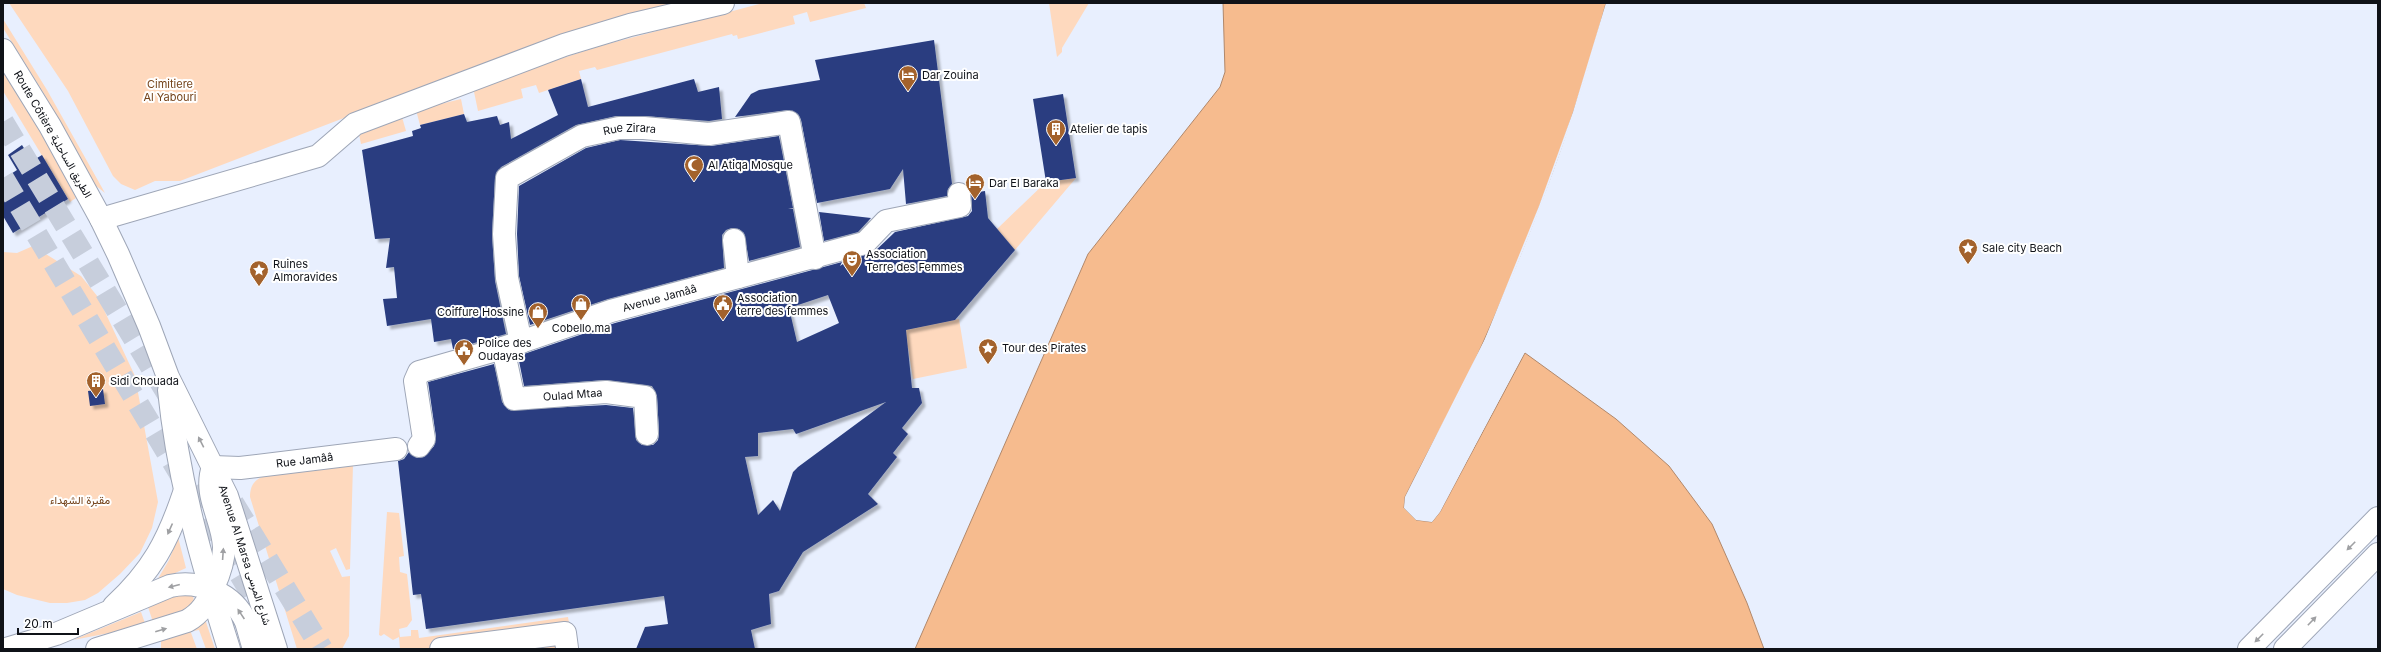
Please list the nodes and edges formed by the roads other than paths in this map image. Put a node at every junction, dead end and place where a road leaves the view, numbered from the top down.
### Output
1 (723, 3) edge
2 (3, 50) edge
3 (959, 194) dead end
4 (101, 219) junction
5 (734, 240) dead end
6 (815, 258) junction
7 (738, 277) junction
8 (512, 345) junction
9 (168, 377) junction
10 (647, 434) dead end
11 (419, 446) dead end
12 (396, 449) dead end
13 (213, 467) junction
14 (184, 493) junction
15 (2378, 518) edge
16 (2378, 554) edge
17 (212, 591) junction
18 (106, 613) junction
19 (38, 640) junction
20 (567, 648) edge
21 (6, 649) edge
22 (58, 649) edge
23 (96, 649) edge
24 (229, 649) edge
25 (254, 649) edge
26 (276, 649) edge
27 (441, 649) edge
28 (2249, 649) edge
29 (2285, 649) edge

1 - 4 street
2 - 4 street, Route Côtière الطريق الساحلية
3 - 6 street, Avenue Jamââ
4 - 9 street, Avenue Al Marsa شارع المرسى
5 - 7 street
6 - 7 street, Avenue Jamââ
6 - 8 street, Rue Zirara
7 - 8 street, Avenue Jamââ
8 - 10 street, Oulad Mtaa
8 - 11 street, Avenue Jamââ
13 -> 9 street, Avenue Al Marsa شارع المرسى
9 - 14 street, Avenue Al Marsa شارع المرسى
12 - 13 street, Rue Jamââ
17 -> 13 street
13 - 26 street, Avenue Al Marsa شارع المرسى
14 - 17 street, Avenue Al Marsa شارع المرسى
14 -> 18 street
15 -> 28 street
29 -> 16 street
17 -> 18 street
23 -> 17 street
17 - 24 street, Avenue Al Marsa شارع المرسى
25 -> 17 street
18 - 19 street
19 - 21 street
19 - 22 street
20 - 27 street

